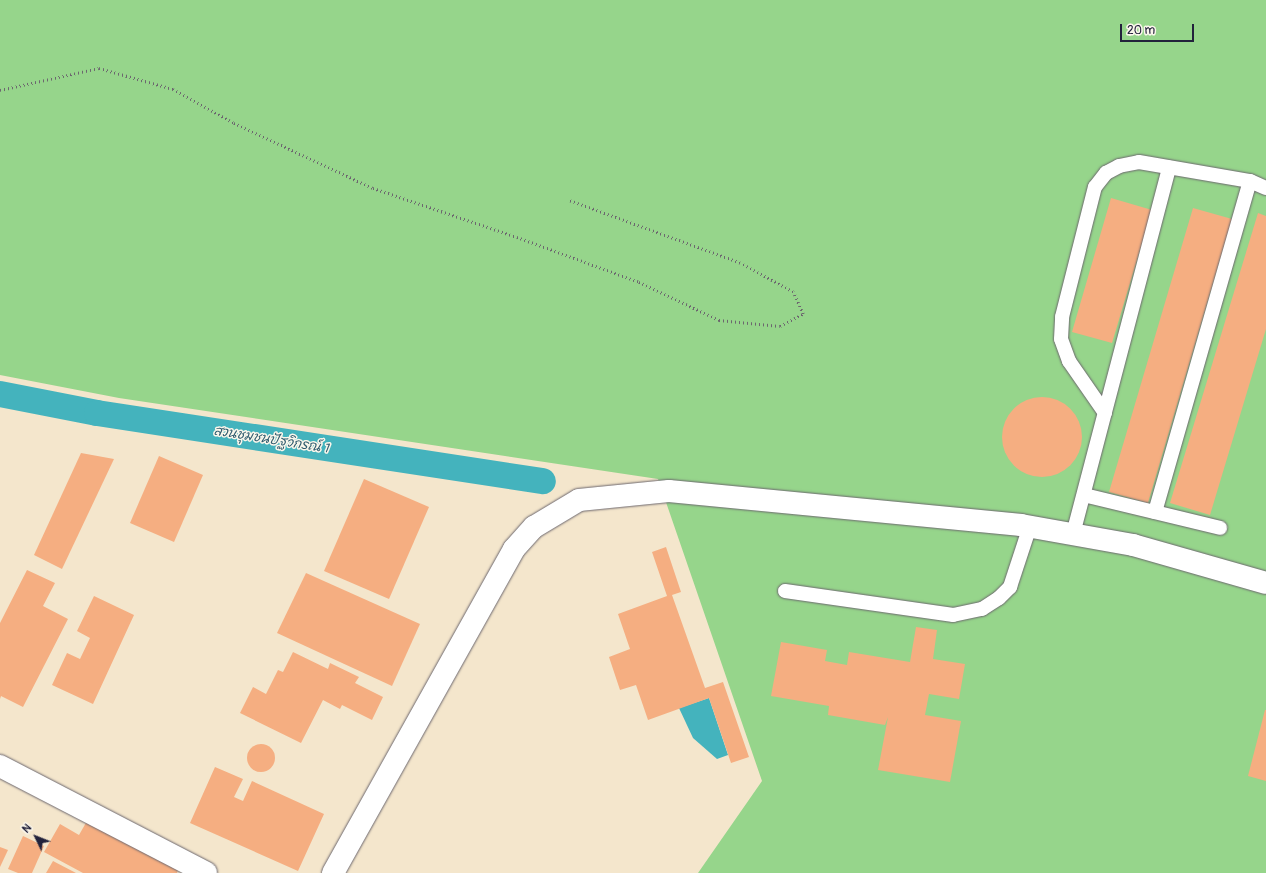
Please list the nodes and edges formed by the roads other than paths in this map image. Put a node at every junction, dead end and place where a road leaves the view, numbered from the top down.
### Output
1 (1169, 167) junction
2 (1250, 181) junction
3 (1266, 188) edge
4 (1105, 413) junction
5 (1084, 495) junction
6 (1155, 512) junction
7 (1030, 526) junction
8 (1220, 528) dead end
9 (1073, 534) junction
10 (1266, 583) edge
11 (785, 591) dead end
12 (0, 766) edge
13 (206, 873) edge
14 (333, 873) edge

1 - 2 lane
1 - 4 lane
1 - 4 lane
2 - 3 lane
2 - 6 lane
4 - 5 lane
5 - 6 lane
5 - 9 lane
6 - 8 lane
7 - 9 street
7 - 11 lane
7 - 14 street
9 - 10 street
12 - 13 street

